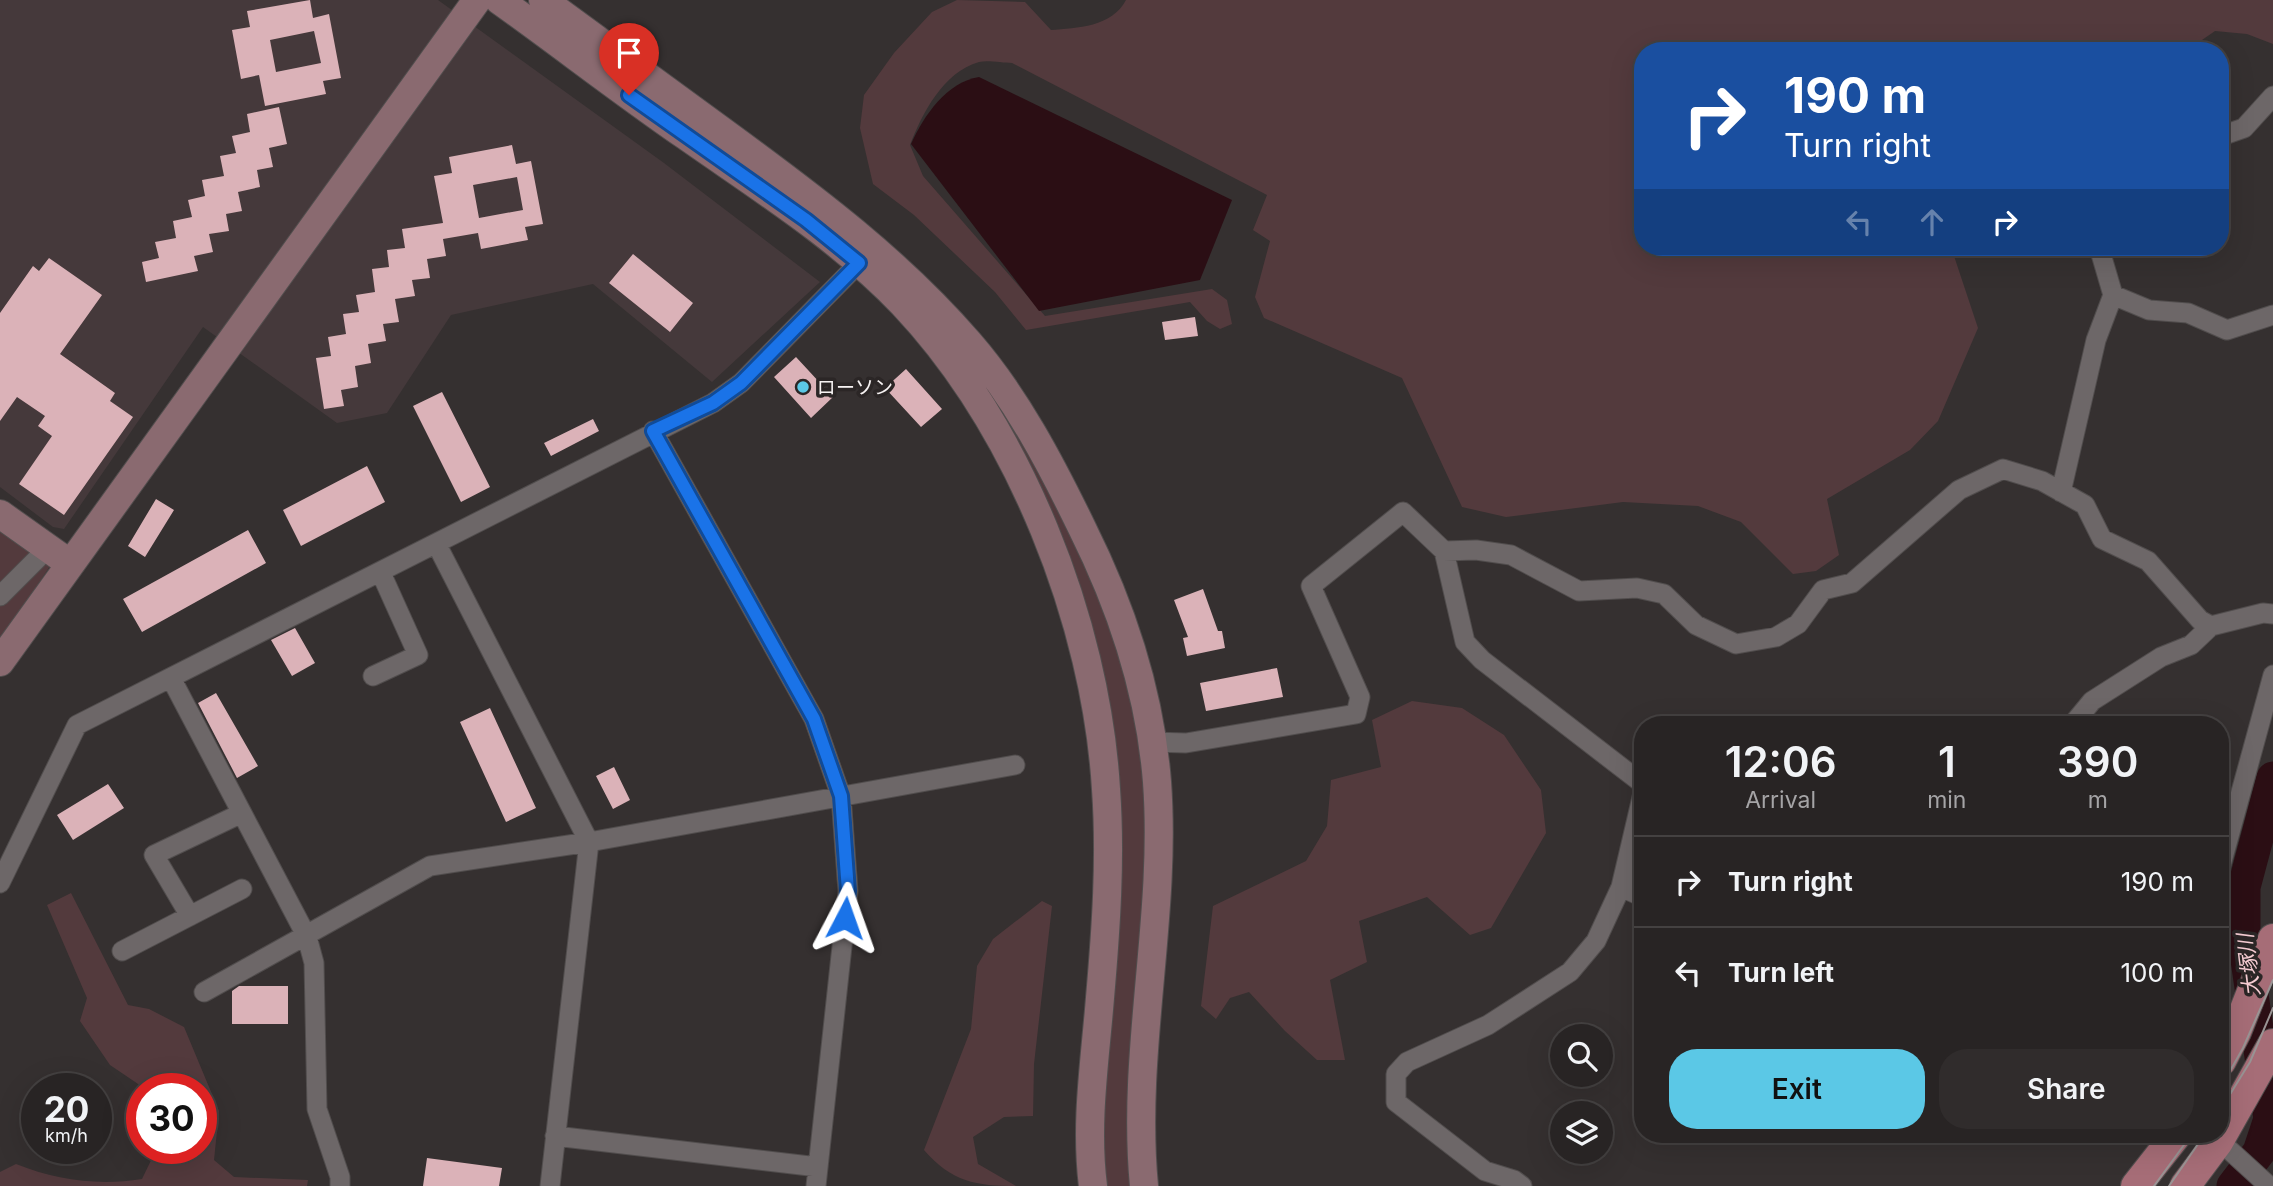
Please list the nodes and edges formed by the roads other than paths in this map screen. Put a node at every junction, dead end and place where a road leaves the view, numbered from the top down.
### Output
1 (477, 0) edge
2 (499, 0) edge
3 (543, 0) edge
4 (2273, 96) edge
5 (2229, 133) edge
6 (2102, 256) edge
7 (859, 263) junction
8 (2113, 295) junction
9 (2273, 315) edge
10 (653, 431) junction
11 (2062, 492) junction
12 (0, 514) edge
13 (437, 545) junction
14 (1444, 551) junction
15 (58, 556) junction
16 (381, 573) junction
17 (0, 596) edge
18 (2273, 614) edge
19 (2211, 626) junction
20 (0, 662) edge
21 (373, 676) dead end
22 (171, 678) junction
23 (2272, 687) edge
24 (2080, 716) edge
25 (1153, 742) junction
26 (1014, 765) dead end
27 (1634, 777) edge
28 (841, 796) junction
29 (242, 813) junction
30 (1634, 831) edge
31 (2229, 837) edge
32 (589, 842) junction
33 (0, 883) edge
34 (1621, 887) junction
35 (242, 889) dead end
36 (1634, 893) edge
37 (190, 916) junction
38 (307, 937) junction
39 (122, 951) dead end
40 (2269, 951) edge
41 (204, 992) dead end
42 (2273, 1044) edge
43 (2229, 1046) edge
44 (2229, 1129) edge
45 (555, 1136) junction
46 (2169, 1143) edge
47 (2222, 1144) edge
48 (817, 1176) edge
49 (2269, 1184) edge
50 (340, 1186) edge
51 (550, 1186) edge
52 (1093, 1186) edge
53 (1144, 1186) edge
54 (1522, 1186) edge
55 (2136, 1186) edge
56 (2185, 1186) edge

1 - 15 street
2 - 7 street
3 - 25 street
4 - 5 street
6 - 8 street
7 - 10 street
7 - 52 street
8 - 9 street
8 - 11 street
10 - 13 street
10 - 28 street
11 - 14 street
11 - 19 street
12 - 15 street
13 - 16 street
13 - 32 street
14 - 25 street
14 - 27 street
15 - 17 street
15 - 20 street
16 - 21 street
16 - 22 street
18 - 19 street
19 - 24 street
22 - 29 street
22 - 33 street
23 - 31 street
25 - 53 street
26 - 28 street
28 - 32 street
28 - 48 street
29 - 37 street
29 - 38 street
30 - 34 street
32 - 38 street
32 - 45 street
34 - 36 street
34 - 54 street
35 - 37 street
37 - 39 street
38 - 41 street
38 - 50 street
40 - 43 main road
42 - 44 main road
45 - 48 street
45 - 51 street
46 - 55 main road
47 - 49 street
47 - 56 main road

